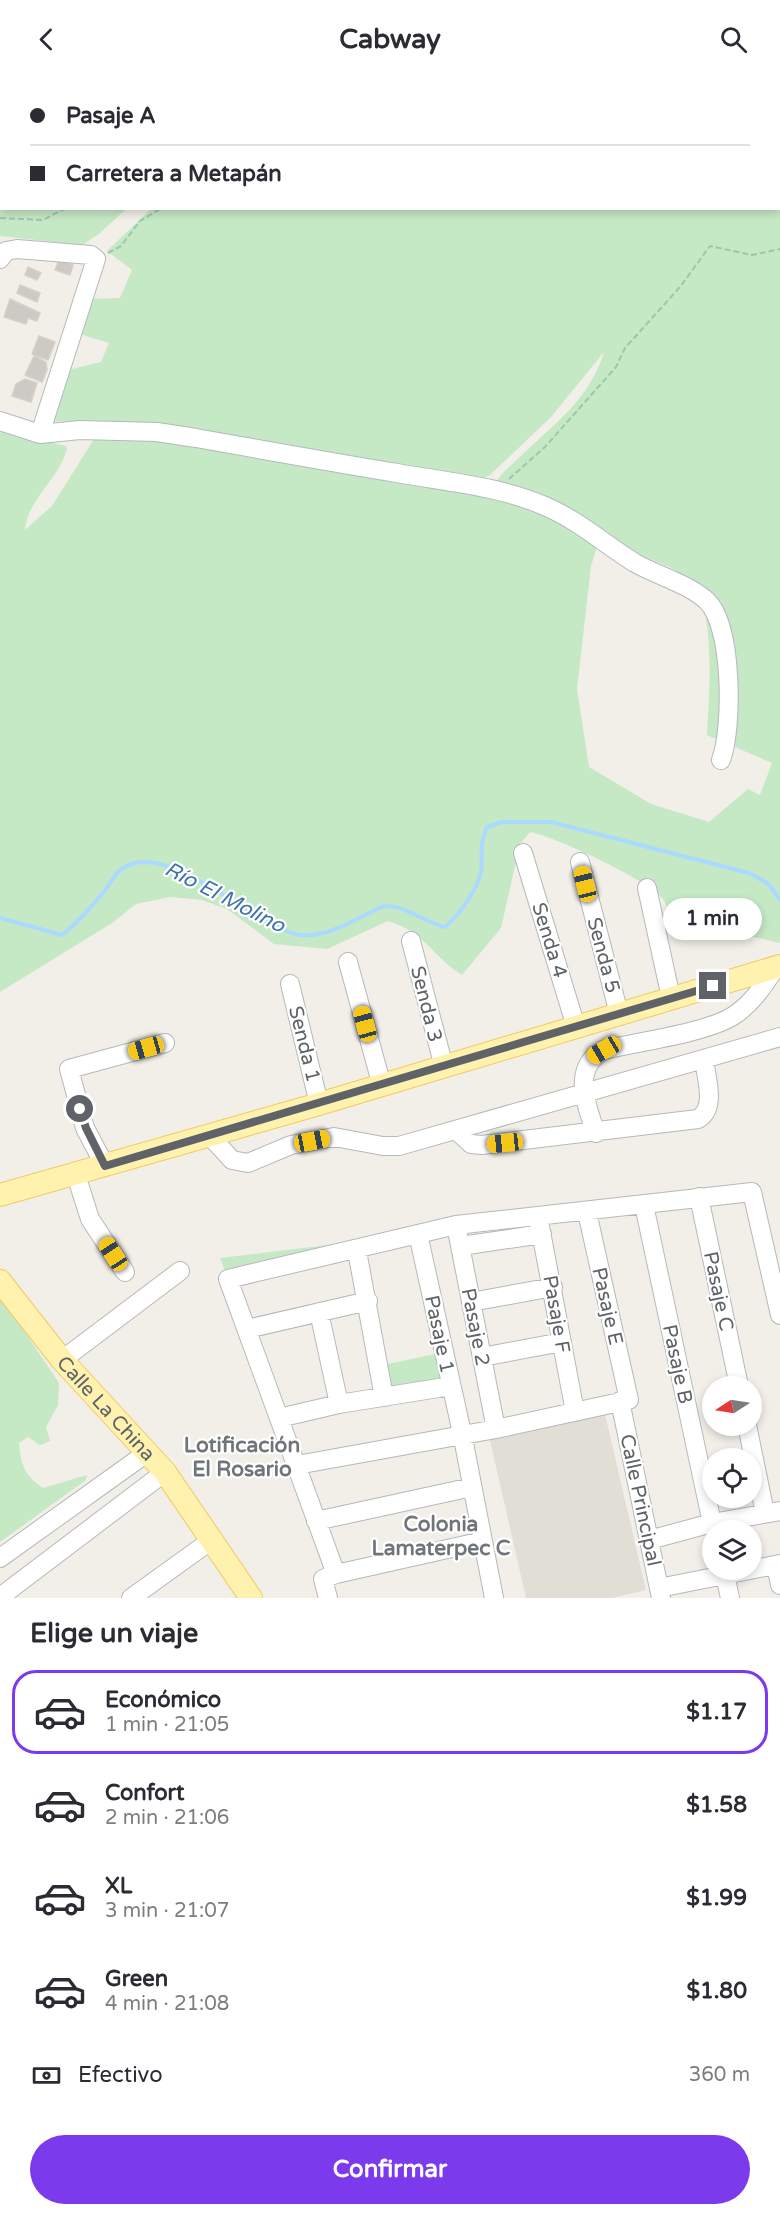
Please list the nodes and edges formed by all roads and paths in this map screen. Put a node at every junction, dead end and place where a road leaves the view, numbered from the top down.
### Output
1 (62, 210) edge
2 (159, 210) edge
3 (0, 218) edge
4 (780, 249) edge
5 (0, 259) edge
6 (96, 259) junction
7 (0, 422) edge
8 (40, 434) junction
9 (496, 490) junction
10 (721, 760) dead end
11 (523, 853) dead end
12 (580, 862) dead end
13 (647, 888) dead end
14 (411, 941) dead end
15 (348, 962) dead end
16 (778, 967) edge
17 (290, 984) dead end
18 (671, 998) junction
19 (619, 1014) junction
20 (576, 1027) junction
21 (780, 1037) edge
22 (165, 1042) dead end
23 (704, 1059) junction
24 (444, 1067) junction
25 (382, 1086) junction
26 (583, 1094) junction
27 (319, 1104) junction
28 (456, 1130) junction
29 (596, 1133) junction
30 (210, 1136) junction
31 (105, 1166) junction
32 (76, 1175) junction
33 (0, 1195) edge
34 (699, 1197) junction
35 (644, 1205) junction
36 (587, 1212) junction
37 (456, 1225) junction
38 (540, 1225) junction
39 (418, 1234) junction
40 (461, 1246) junction
41 (357, 1251) junction
42 (180, 1271) dead end
43 (125, 1272) dead end
44 (0, 1281) edge
45 (553, 1287) junction
46 (368, 1301) junction
47 (471, 1302) junction
48 (319, 1312) junction
49 (780, 1315) edge
50 (246, 1329) junction
51 (562, 1342) junction
52 (482, 1357) junction
53 (62, 1360) junction
54 (737, 1376) edge
55 (451, 1386) junction
56 (384, 1397) junction
57 (625, 1401) junction
58 (339, 1404) junction
59 (575, 1412) junction
60 (279, 1418) junction
61 (496, 1429) junction
62 (462, 1433) junction
63 (750, 1436) edge
64 (148, 1452) junction
65 (297, 1466) junction
66 (165, 1472) junction
67 (472, 1487) junction
68 (773, 1512) edge
69 (711, 1520) edge
70 (729, 1520) edge
71 (316, 1521) junction
72 (702, 1526) edge
73 (213, 1539) junction
74 (649, 1540) junction
75 (483, 1541) junction
76 (0, 1558) edge
77 (778, 1565) edge
78 (762, 1568) edge
79 (336, 1574) junction
80 (707, 1580) edge
81 (726, 1580) edge
82 (780, 1585) edge
83 (660, 1593) edge
84 (0, 1597) edge
85 (133, 1597) edge
86 (252, 1598) edge
87 (328, 1598) edge
88 (494, 1598) edge
89 (730, 1598) edge

1 - 3 path
2 - 6 path
4 - 9 path
5 - 6 street
6 - 8 street
7 - 8 street
8 - 9 street
9 - 10 street
11 - 20 street, Senda 4
12 - 19 street, Senda 5
13 - 18 street
14 - 24 street, Senda 3
15 - 25 street
16 - 18 main road
16 - 26 street
17 - 27 street, Senda 1
18 - 19 main road
19 - 20 main road
20 - 24 main road
21 - 23 street
22 - 31 street
23 - 26 street
23 - 29 street
24 - 25 main road
25 - 27 main road
26 - 28 street
26 - 29 street
27 - 30 main road
28 - 29 street
28 - 30 street
30 - 31 main road
31 - 32 main road
32 - 33 main road
32 - 43 street
34 - 35 street
34 - 49 street
34 - 54 street, Pasaje C
35 - 36 street
35 - 69 street, Pasaje B
36 - 38 street
36 - 57 street, Pasaje E
37 - 38 street
37 - 39 street
37 - 40 street, Pasaje 2
38 - 40 street
38 - 45 street, Pasaje F
39 - 41 street
39 - 55 street, Pasaje 1
40 - 47 street, Pasaje 2
41 - 46 street
41 - 50 street
42 - 53 street
44 - 53 main road, Calle La China
45 - 47 street
45 - 51 street, Pasaje F
46 - 48 street
46 - 56 street
47 - 52 street, Pasaje 2
48 - 50 street
48 - 58 street
50 - 60 street
51 - 52 street
51 - 59 street, Pasaje F
52 - 61 street, Pasaje 2
53 - 64 main road, Calle La China
55 - 56 street
55 - 62 street, Pasaje 1
56 - 58 street
57 - 59 street
57 - 74 street, Calle Principal
58 - 60 street
59 - 61 street
60 - 65 street
61 - 62 street
62 - 65 street
62 - 67 street, Pasaje 1
63 - 68 street
64 - 66 main road, Calle La China
64 - 76 street
65 - 71 street
66 - 73 main road, Calle La China
66 - 84 street
67 - 71 street
67 - 75 street, Pasaje 1
68 - 70 street
71 - 79 street
72 - 74 street
73 - 85 street
73 - 86 main road, Calle La China
74 - 83 street, Calle Principal
75 - 79 street
75 - 88 street, Pasaje 1
77 - 78 street
77 - 82 street
79 - 87 street
80 - 83 street
81 - 89 street

